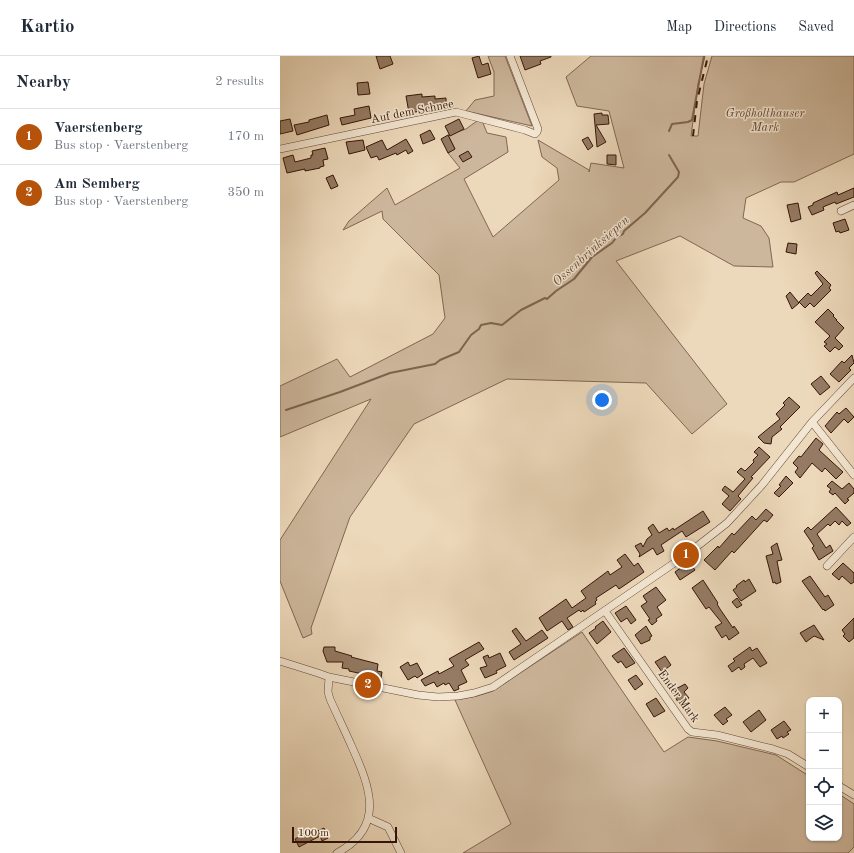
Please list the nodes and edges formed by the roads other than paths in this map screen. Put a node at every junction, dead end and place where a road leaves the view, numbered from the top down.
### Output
1 (510, 56) edge
2 (280, 149) edge
3 (854, 205) edge
4 (841, 210) dead end
5 (854, 378) edge
6 (812, 422) junction
7 (854, 475) edge
8 (854, 537) edge
9 (827, 566) dead end
10 (605, 611) junction
11 (280, 661) edge
12 (329, 677) junction
13 (806, 765) edge
14 (842, 788) edge
15 (854, 795) edge
16 (368, 818) junction
17 (337, 853) edge
18 (401, 853) edge

1 - 2 street, Auf dem Schnee
3 - 4 street
5 - 6 street
6 - 7 street
6 - 10 street
8 - 9 street
10 - 12 street
10 - 13 street, Ender Mark
11 - 12 street
12 - 16 street
14 - 15 street
16 - 17 street
16 - 18 street

